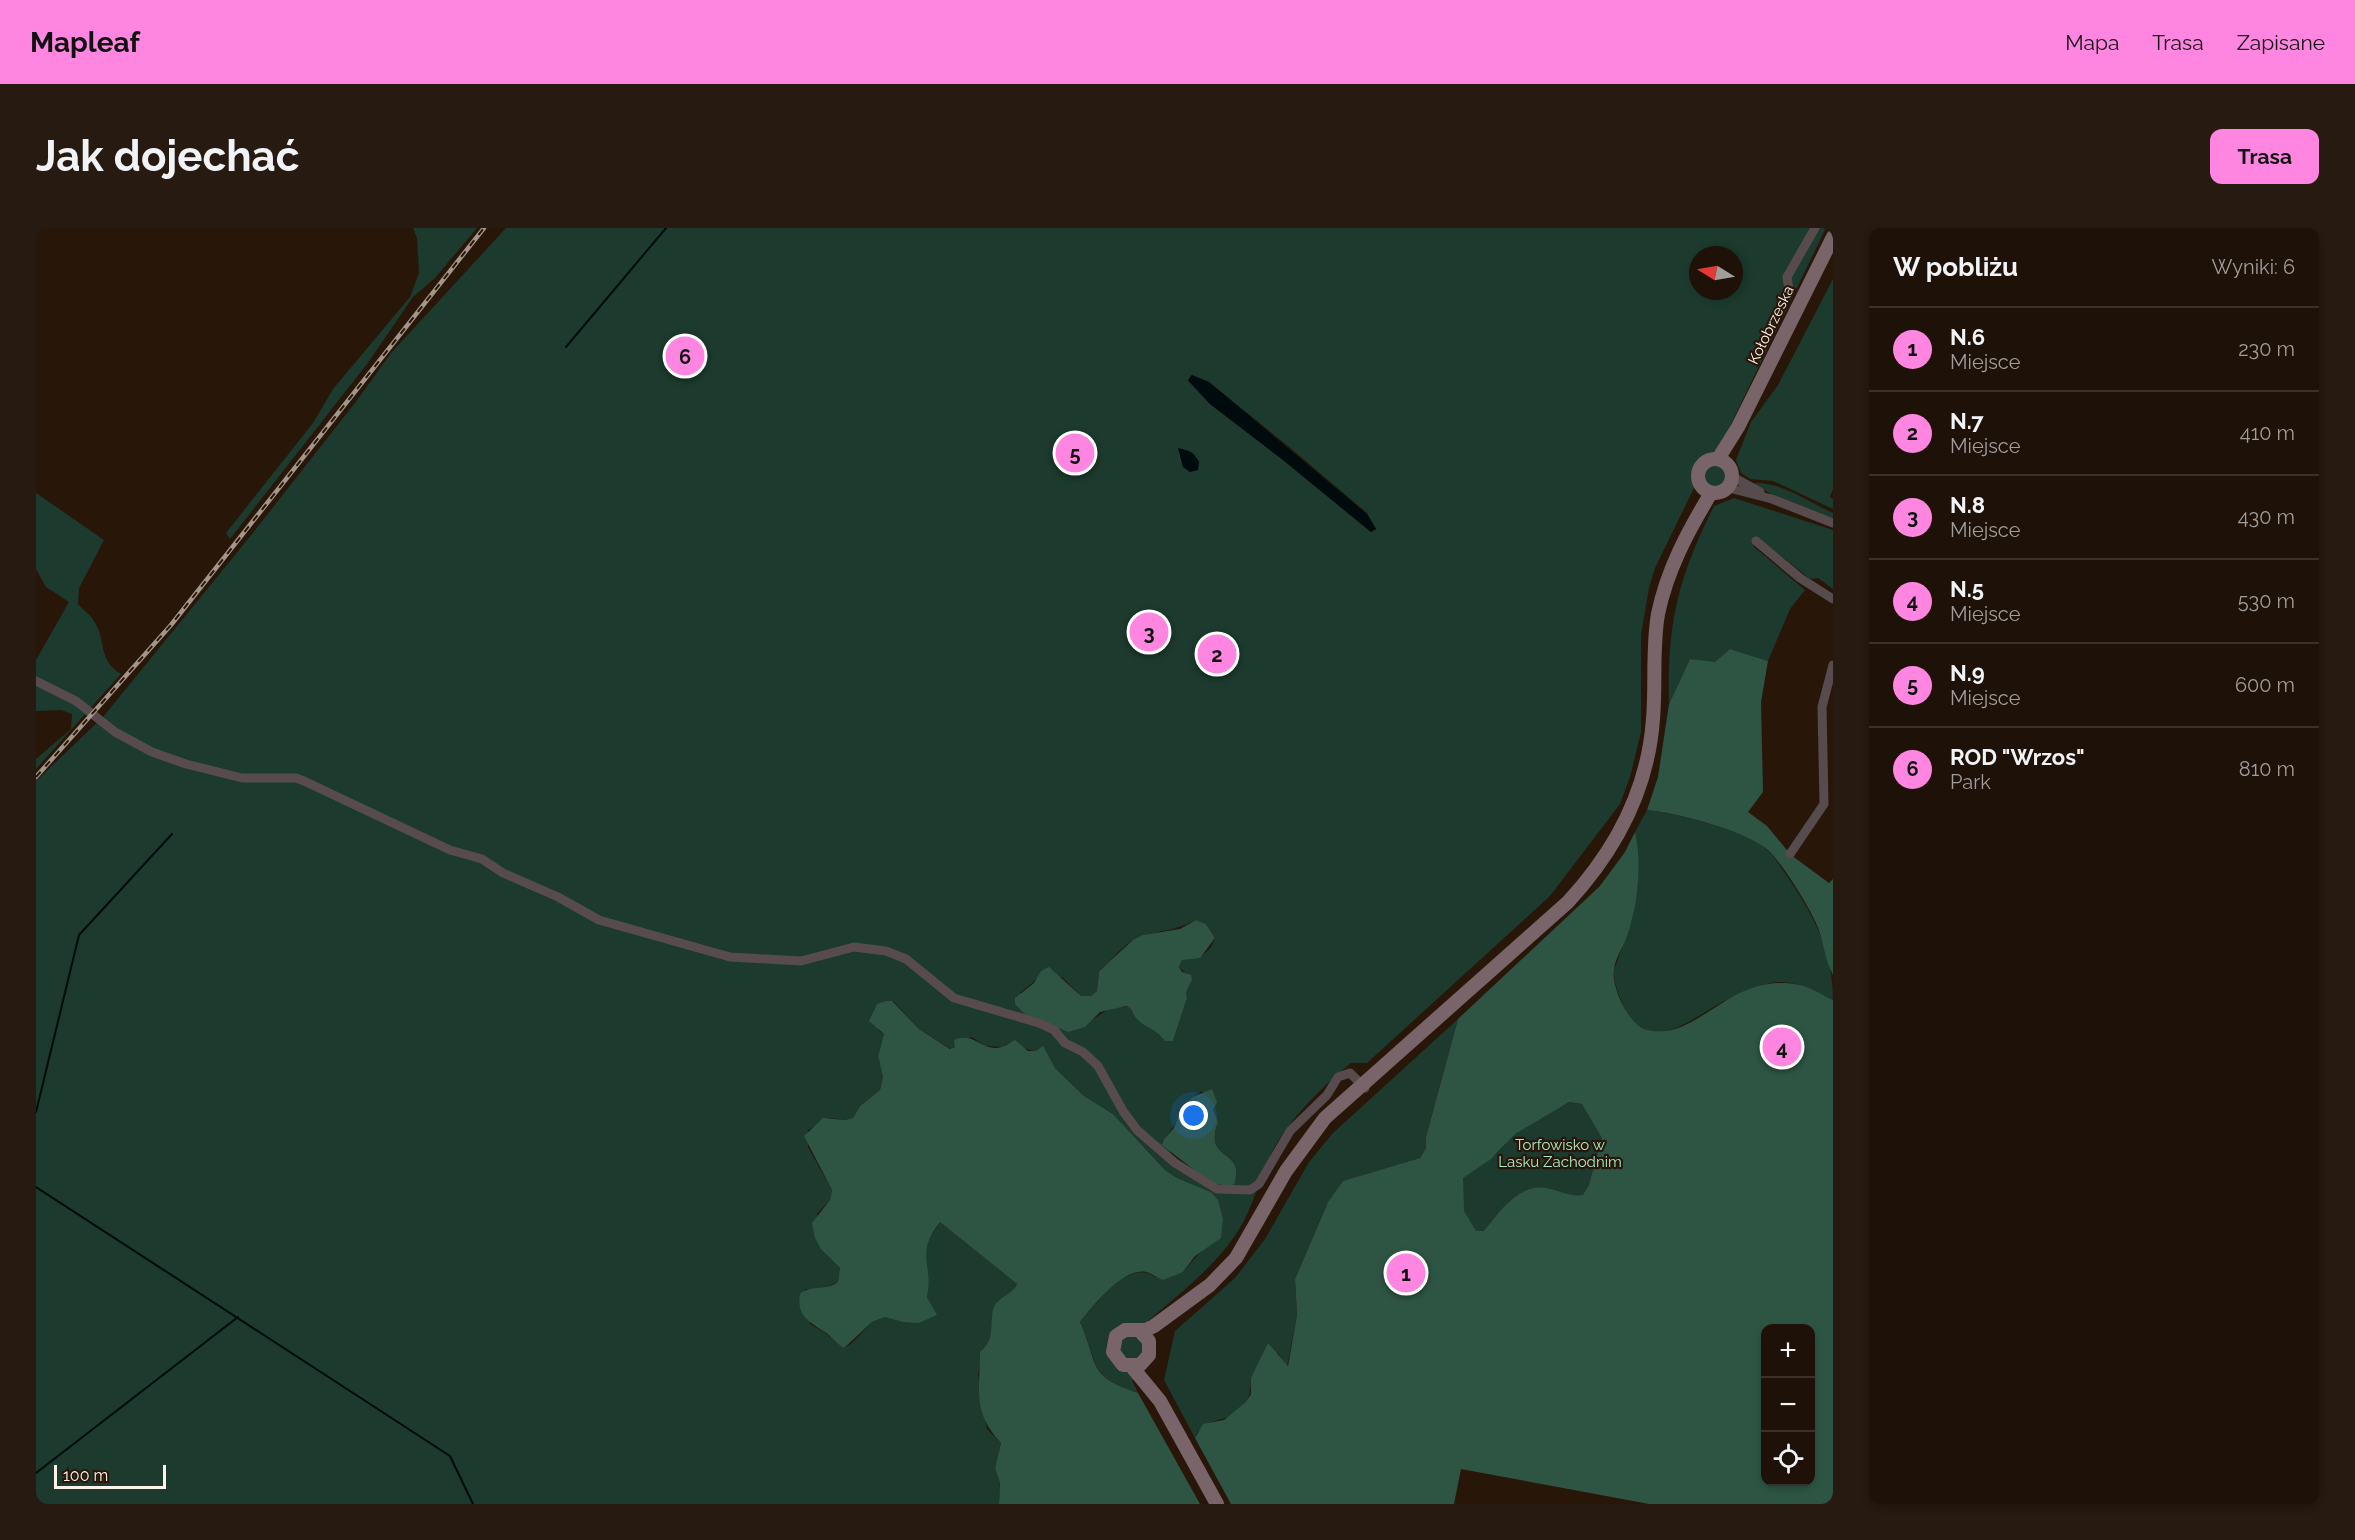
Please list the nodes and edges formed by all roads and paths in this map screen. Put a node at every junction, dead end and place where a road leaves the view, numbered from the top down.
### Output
1 (1815, 228) edge
2 (1833, 237) edge
3 (1789, 290) dead end
4 (1727, 472) junction
5 (1707, 491) junction
6 (1833, 522) edge
7 (1756, 542) dead end
8 (1833, 599) edge
9 (1833, 665) edge
10 (36, 681) edge
11 (1833, 744) edge
12 (1822, 745) junction
13 (1790, 854) dead end
14 (1364, 1087) junction
15 (1177, 1311) junction
16 (1140, 1331) junction
17 (1150, 1345) junction
18 (1138, 1364) junction
19 (1217, 1504) edge

1 - 3 street
2 - 4 main road, Kołobrzeska
4 - 5 main road
4 - 5 main road
4 - 6 street
5 - 14 main road
7 - 8 street
9 - 12 street
10 - 14 street
11 - 12 street
12 - 13 street
14 - 15 main road
15 - 16 main road
15 - 17 main road
16 - 17 main road
16 - 18 main road
17 - 18 main road
18 - 19 main road

